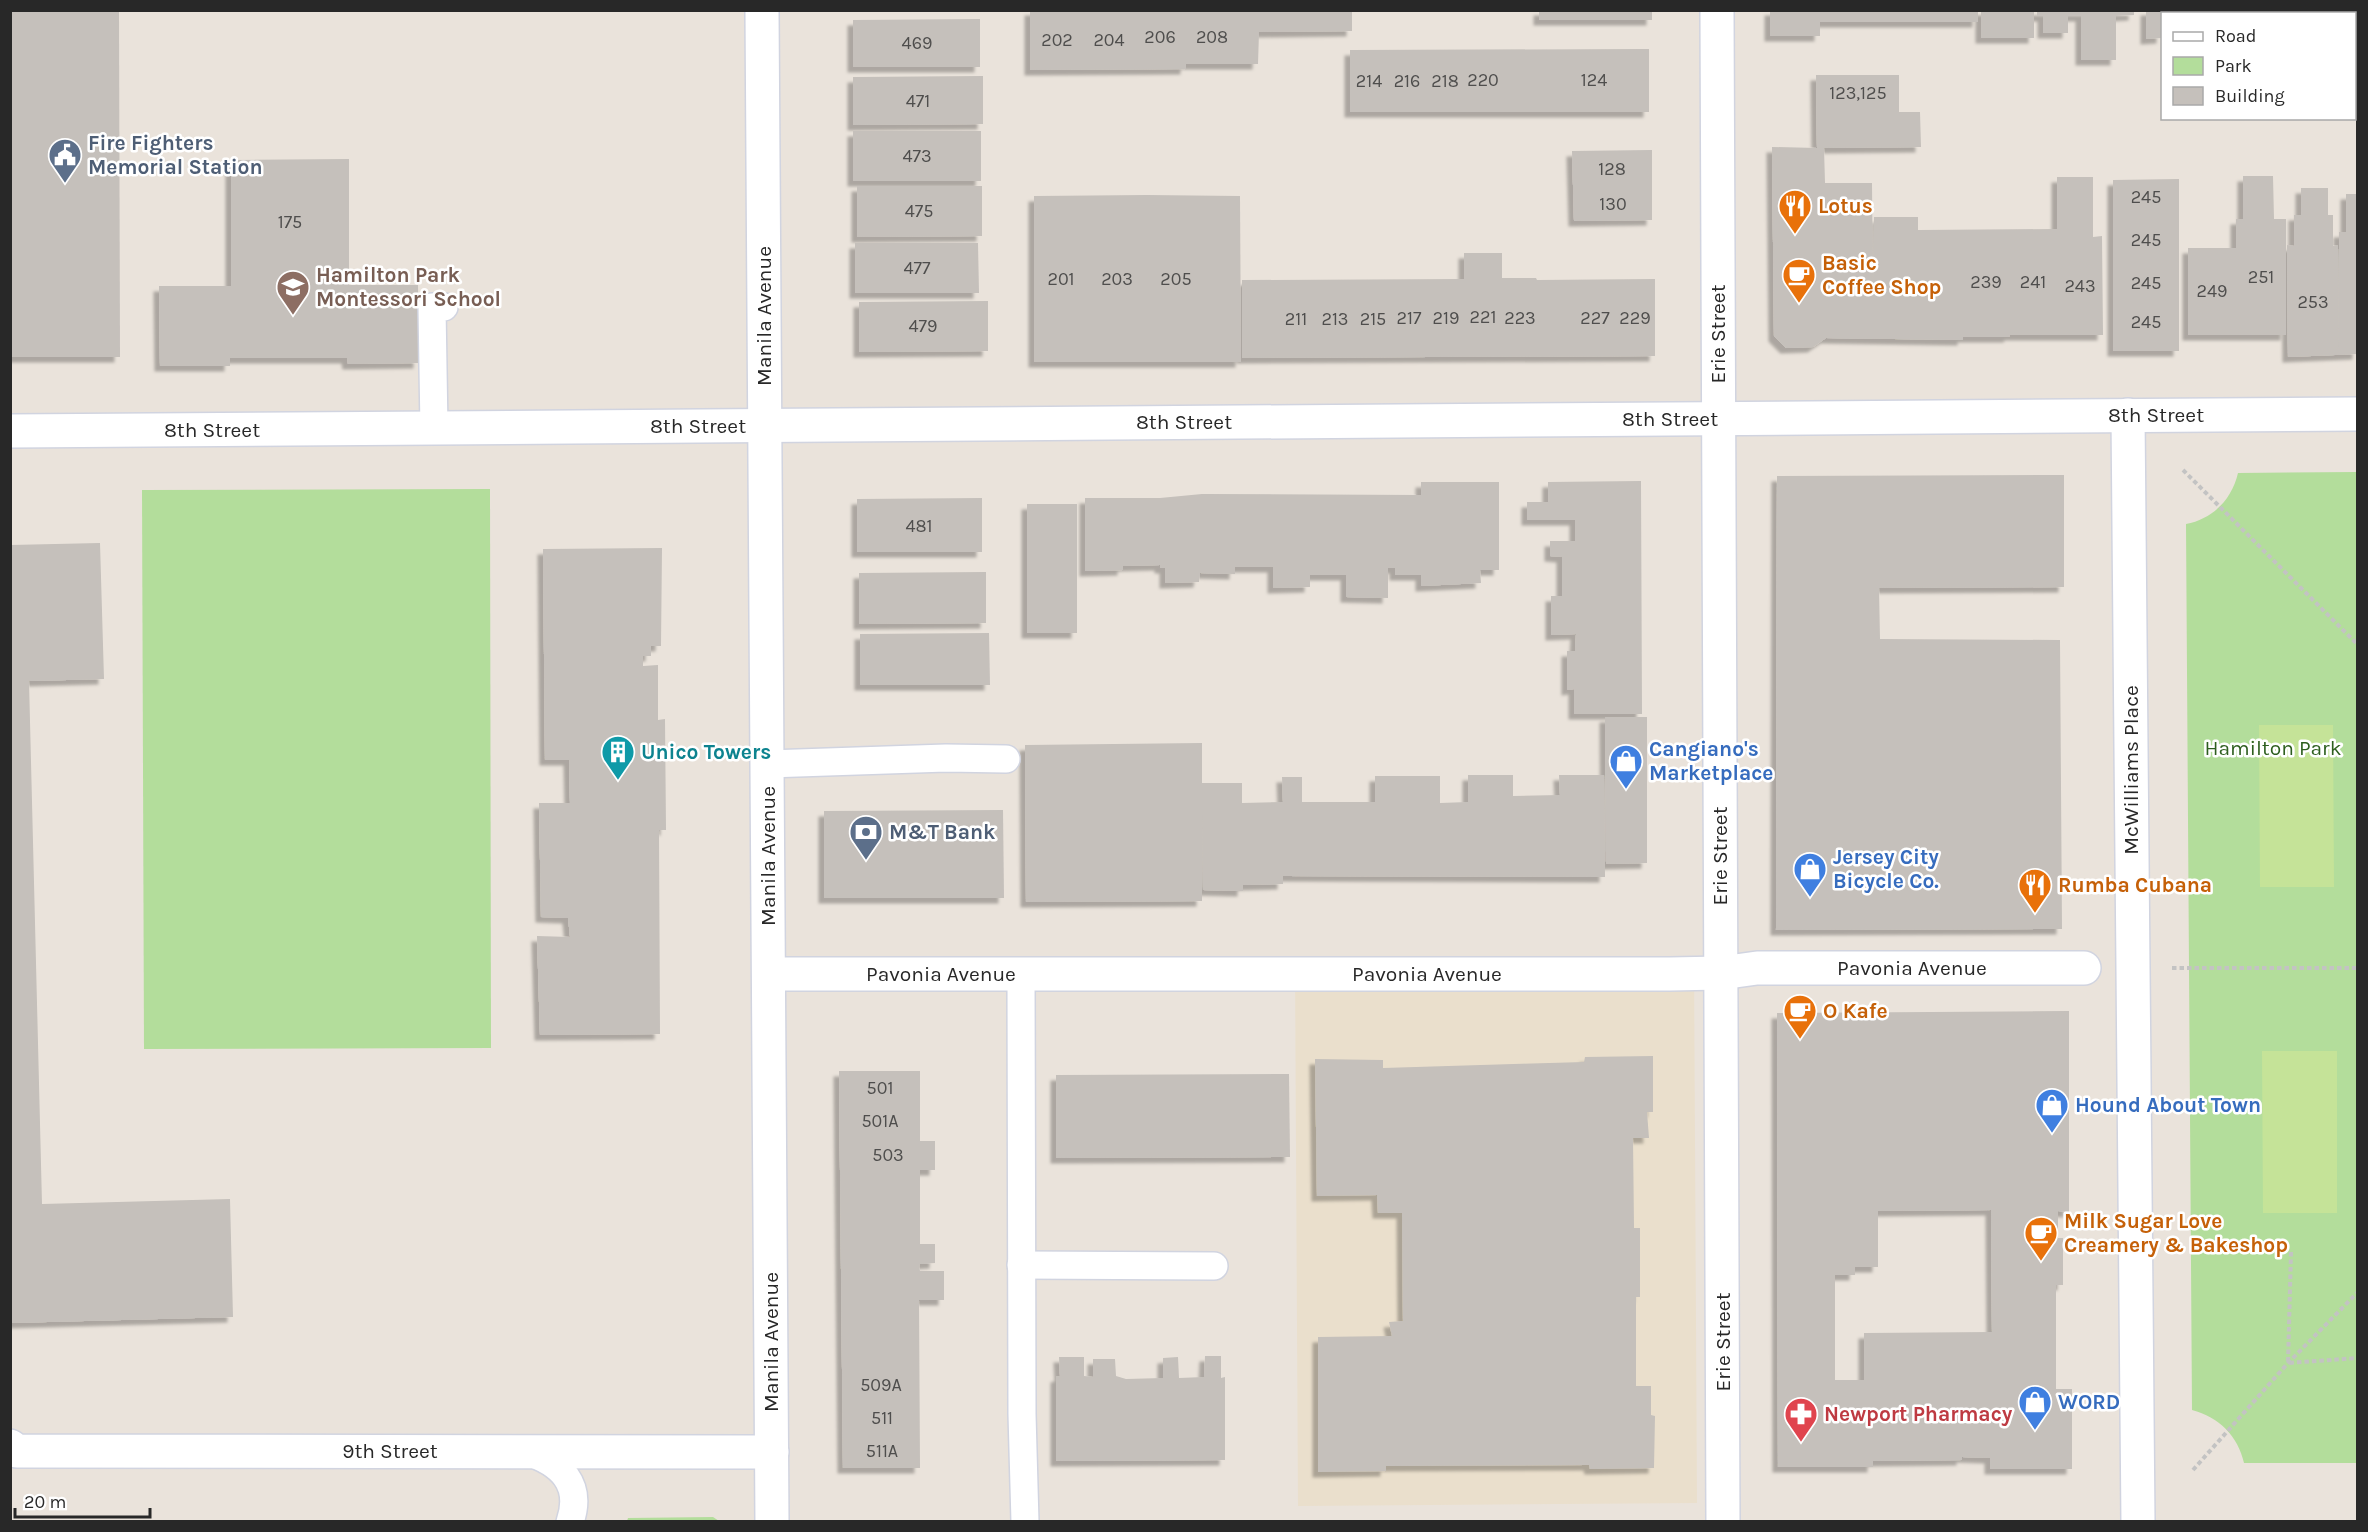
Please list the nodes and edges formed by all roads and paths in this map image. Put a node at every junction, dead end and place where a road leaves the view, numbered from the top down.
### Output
1 (762, 10) edge
2 (1717, 10) edge
3 (444, 307) dead end
4 (2358, 414) edge
5 (2128, 415) junction
6 (1719, 419) junction
7 (765, 426) junction
8 (434, 429) junction
9 (10, 431) edge
10 (2183, 471) dead end
11 (2358, 645) edge
12 (1006, 759) dead end
13 (768, 764) junction
14 (2084, 968) dead end
15 (2171, 968) dead end
16 (2358, 968) edge
17 (1721, 973) junction
18 (769, 974) junction
19 (1021, 974) junction
20 (2291, 1252) dead end
21 (1021, 1265) junction
22 (1214, 1266) dead end
23 (2358, 1292) edge
24 (2358, 1358) edge
25 (2288, 1363) junction
26 (13, 1450) edge
27 (525, 1451) junction
28 (772, 1452) junction
29 (2193, 1470) dead end
30 (570, 1521) edge
31 (772, 1521) edge
32 (1024, 1521) edge
33 (1723, 1521) edge
34 (2138, 1521) edge

1 - 7 street, Manila Avenue
2 - 6 street, Erie Street
3 - 8 lane
4 - 5 street, 8th Street
5 - 6 street, 8th Street
5 - 34 street, McWilliams Place
6 - 7 street, 8th Street
6 - 17 street, Erie Street
7 - 8 street, 8th Street
7 - 13 street, Manila Avenue
8 - 9 street, 8th Street
10 - 11 path
12 - 13 lane
13 - 18 street, Manila Avenue
14 - 17 street, Pavonia Avenue
15 - 16 path
17 - 19 street, Pavonia Avenue
17 - 33 street, Erie Street
18 - 19 street, Pavonia Avenue
18 - 28 street, Manila Avenue
19 - 21 lane
20 - 25 path
21 - 22 lane
21 - 32 lane
23 - 25 path
24 - 25 path
25 - 29 path
26 - 27 street, 9th Street
27 - 28 street, 9th Street
27 - 30 lane
28 - 31 street, Manila Avenue

